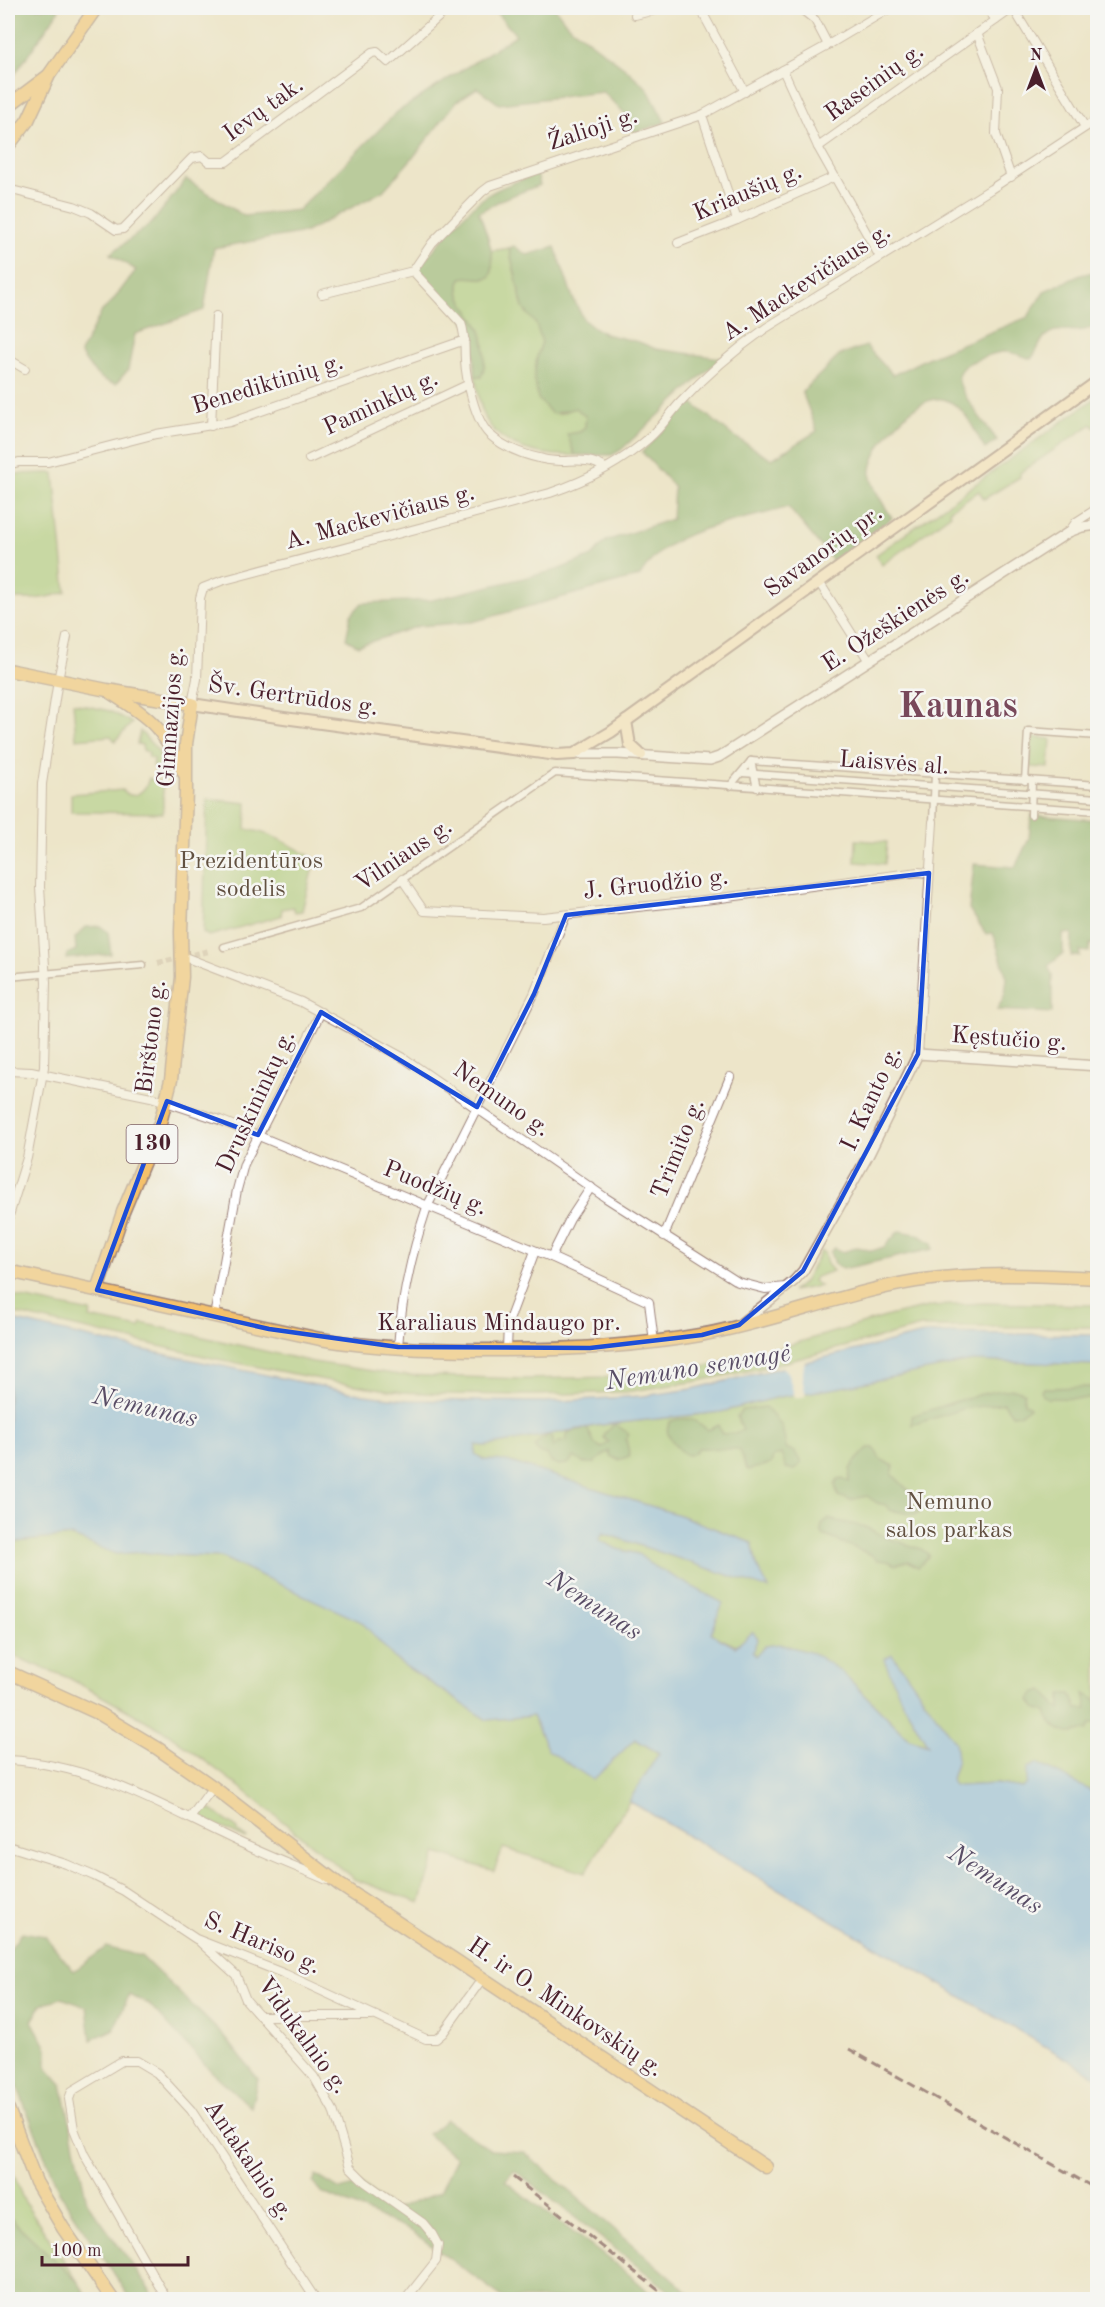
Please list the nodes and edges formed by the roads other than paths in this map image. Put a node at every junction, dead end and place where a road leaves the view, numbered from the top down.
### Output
1 (96, 8) edge
2 (663, 8) edge
3 (700, 8) edge
4 (800, 8) edge
5 (890, 8) edge
6 (987, 8) edge
7 (1013, 8) edge
8 (442, 14) dead end
9 (634, 15) dead end
10 (996, 20) junction
11 (977, 33) junction
12 (828, 45) junction
13 (783, 70) junction
14 (49, 75) junction
15 (745, 92) junction
16 (8, 106) edge
17 (702, 115) junction
18 (1098, 119) edge
19 (1085, 127) junction
20 (8, 146) edge
21 (818, 147) junction
22 (834, 177) junction
23 (1011, 177) junction
24 (8, 189) edge
25 (737, 220) junction
26 (678, 243) dead end
27 (880, 257) junction
28 (413, 271) junction
29 (322, 294) dead end
30 (216, 316) dead end
31 (465, 340) junction
32 (8, 359) edge
33 (25, 369) dead end
34 (1098, 381) edge
35 (469, 384) junction
36 (211, 426) junction
37 (309, 459) dead end
38 (8, 463) edge
39 (605, 468) junction
40 (1098, 508) edge
41 (1098, 525) edge
42 (1069, 532) junction
43 (819, 582) junction
44 (203, 588) joint
45 (67, 637) dead end
46 (869, 661) junction
47 (8, 670) edge
48 (58, 680) junction
49 (107, 690) junction
50 (192, 704) junction
51 (626, 721) junction
52 (1098, 736) edge
53 (574, 754) junction
54 (640, 755) junction
55 (751, 761) junction
56 (555, 773) joint
57 (742, 773) junction
58 (754, 774) junction
59 (935, 774) junction
60 (186, 778) junction
61 (1029, 781) junction
62 (730, 786) junction
63 (934, 786) junction
64 (1098, 786) edge
65 (757, 788) junction
66 (1031, 793) junction
67 (1098, 798) edge
68 (934, 800) junction
69 (1031, 807) junction
70 (1098, 811) edge
71 (1030, 815) dead end
72 (933, 822) joint
73 (929, 873) junction
74 (402, 879) junction
75 (566, 915) junction
76 (224, 947) dead end
77 (182, 956) junction
78 (143, 965) dead end
79 (46, 974) junction
80 (8, 977) edge
81 (321, 1012) junction
82 (918, 1054) junction
83 (1098, 1066) edge
84 (8, 1071) edge
85 (42, 1074) junction
86 (730, 1077) dead end
87 (167, 1101) junction
88 (477, 1107) junction
89 (258, 1136) junction
90 (591, 1187) junction
91 (427, 1207) junction
92 (8, 1219) edge
93 (664, 1236) junction
94 (536, 1251) junction
95 (551, 1257) junction
96 (8, 1270) edge
97 (1098, 1278) edge
98 (786, 1287) junction
99 (98, 1290) junction
100 (214, 1317) junction
101 (739, 1325) junction
102 (654, 1342) junction
103 (398, 1347) junction
104 (507, 1350) junction
105 (8, 1672) edge
106 (8, 1760) edge
107 (213, 1787) junction
108 (190, 1818) junction
109 (8, 1846) edge
110 (339, 1885) junction
111 (196, 1939) junction
112 (482, 1978) junction
113 (262, 2016) junction
114 (376, 2016) junction
115 (8, 2109) edge
116 (766, 2167) dead end
117 (113, 2300) edge
118 (167, 2300) edge
119 (316, 2300) edge
120 (405, 2300) edge

1 - 14 main road
2 - 9 street
3 - 15 street
4 - 12 street
5 - 12 street, Žalioji g.
6 - 10 street
7 - 10 street, Raseinių g.
7 - 19 street
8 - 24 street, Ievų tak.
10 - 11 street, Raseinių g.
11 - 21 street, Raseinių g.
11 - 23 street
12 - 13 street, Žalioji g.
13 - 15 street, Žalioji g.
13 - 21 street
14 - 16 main road
14 - 20 main road
15 - 17 street, Žalioji g.
17 - 25 street
17 - 28 street, Žalioji g.
18 - 19 street, A. Mackevičiaus g.
19 - 23 street, A. Mackevičiaus g.
21 - 22 street
22 - 25 street, Kriaušių g.
22 - 27 street
23 - 27 street, A. Mackevičiaus g.
25 - 26 street, Kriaušių g.
27 - 39 street, A. Mackevičiaus g.
28 - 29 street
28 - 31 street
30 - 36 street
31 - 35 street
31 - 36 street, Benediktinių g.
32 - 33 street
34 - 43 main road, Savanorių pr.
35 - 37 street, Paminklų g.
35 - 39 street
36 - 38 street, Benediktinių g.
39 - 44 street, A. Mackevičiaus g.
40 - 42 street, E. Ožeškienės g.
41 - 42 street
42 - 46 street, E. Ožeškienės g.
43 - 46 street
43 - 51 main road, Savanorių pr.
44 - 50 street, Gimnazijos g.
45 - 48 street
46 - 54 street, E. Ožeškienės g.
47 - 48 main road, Šv. Gertrūdos g.
48 - 49 main road, Šv. Gertrūdos g.
48 - 79 street
49 - 50 main road, Šv. Gertrūdos g.
49 - 60 main road
50 - 53 main road, Šv. Gertrūdos g.
50 - 60 main road, Gimnazijos g. / 130
51 - 53 main road, Savanorių pr.
51 - 54 main road
52 - 61 street
53 - 54 street
55 - 57 street
55 - 58 street
55 - 59 street, Laisvės al.
56 - 62 street, Laisvės al.
56 - 74 street, Vilniaus g.
57 - 58 street, Laisvės al.
57 - 62 street
58 - 63 street, Laisvės al.
58 - 65 street
59 - 61 street, Laisvės al.
59 - 63 street, I. Kanto g.
60 - 77 main road, Gimnazijos g. / 130
61 - 64 street, Laisvės al.
61 - 66 street
62 - 65 street, Laisvės al.
63 - 66 street, Laisvės al.
63 - 68 street, I. Kanto g.
65 - 68 street, Laisvės al.
66 - 67 street, Laisvės al.
66 - 69 street
68 - 69 street, Laisvės al.
68 - 72 street, I. Kanto g.
69 - 70 street, Laisvės al.
69 - 71 street
72 - 73 street, I. Kanto g.
73 - 75 street, J. Gruodžio g.
73 - 82 street, I. Kanto g.
74 - 75 street, J. Gruodžio g.
74 - 76 street, Vilniaus g.
75 - 88 street
77 - 81 street, Nemuno g.
77 - 87 main road, Birštono g. / 130
78 - 79 street
79 - 80 street
79 - 85 street
81 - 88 street, Nemuno g.
81 - 89 street, Druskininkų g.
82 - 83 street, Kęstučio g.
82 - 98 street, I. Kanto g.
84 - 85 street, Puodžių g.
85 - 87 street, Puodžių g.
85 - 92 street
86 - 93 street, Trimito g.
87 - 89 street, Puodžių g.
87 - 99 main road, Birštono g. / 130
88 - 90 street, Nemuno g.
88 - 91 street
89 - 91 street, Puodžių g.
89 - 100 street, Druskininkų g.
90 - 93 street, Nemuno g.
90 - 95 street
91 - 94 street, Puodžių g.
91 - 103 street
93 - 98 street, Nemuno g.
94 - 95 street, Puodžių g.
94 - 104 street
95 - 102 street, Puodžių g.
96 - 99 main road, Karaliaus Mindaugo pr.
97 - 101 main road, Karaliaus Mindaugo pr.
98 - 101 street, I. Kanto g.
99 - 100 main road, Karaliaus Mindaugo pr.
100 - 103 main road, Karaliaus Mindaugo pr.
101 - 102 main road, Karaliaus Mindaugo pr.
102 - 104 main road, Karaliaus Mindaugo pr.
103 - 104 main road, Karaliaus Mindaugo pr.
105 - 107 main road, H. ir O. Minkovskių g.
106 - 108 street, H. ir O. Minkovskių g.
107 - 108 street
107 - 110 main road, H. ir O. Minkovskių g.
108 - 110 street, H. ir O. Minkovskių g.
109 - 111 street, S. Hariso g.
110 - 112 main road, H. ir O. Minkovskių g.
111 - 113 street, Vidukalnio g.
111 - 114 street, S. Hariso g.
112 - 114 street, S. Hariso g.
112 - 116 main road, H. ir O. Minkovskių g.
113 - 114 street
113 - 120 street, Vidukalnio g.
115 - 117 main road
118 - 119 street, Antakalnio g.

